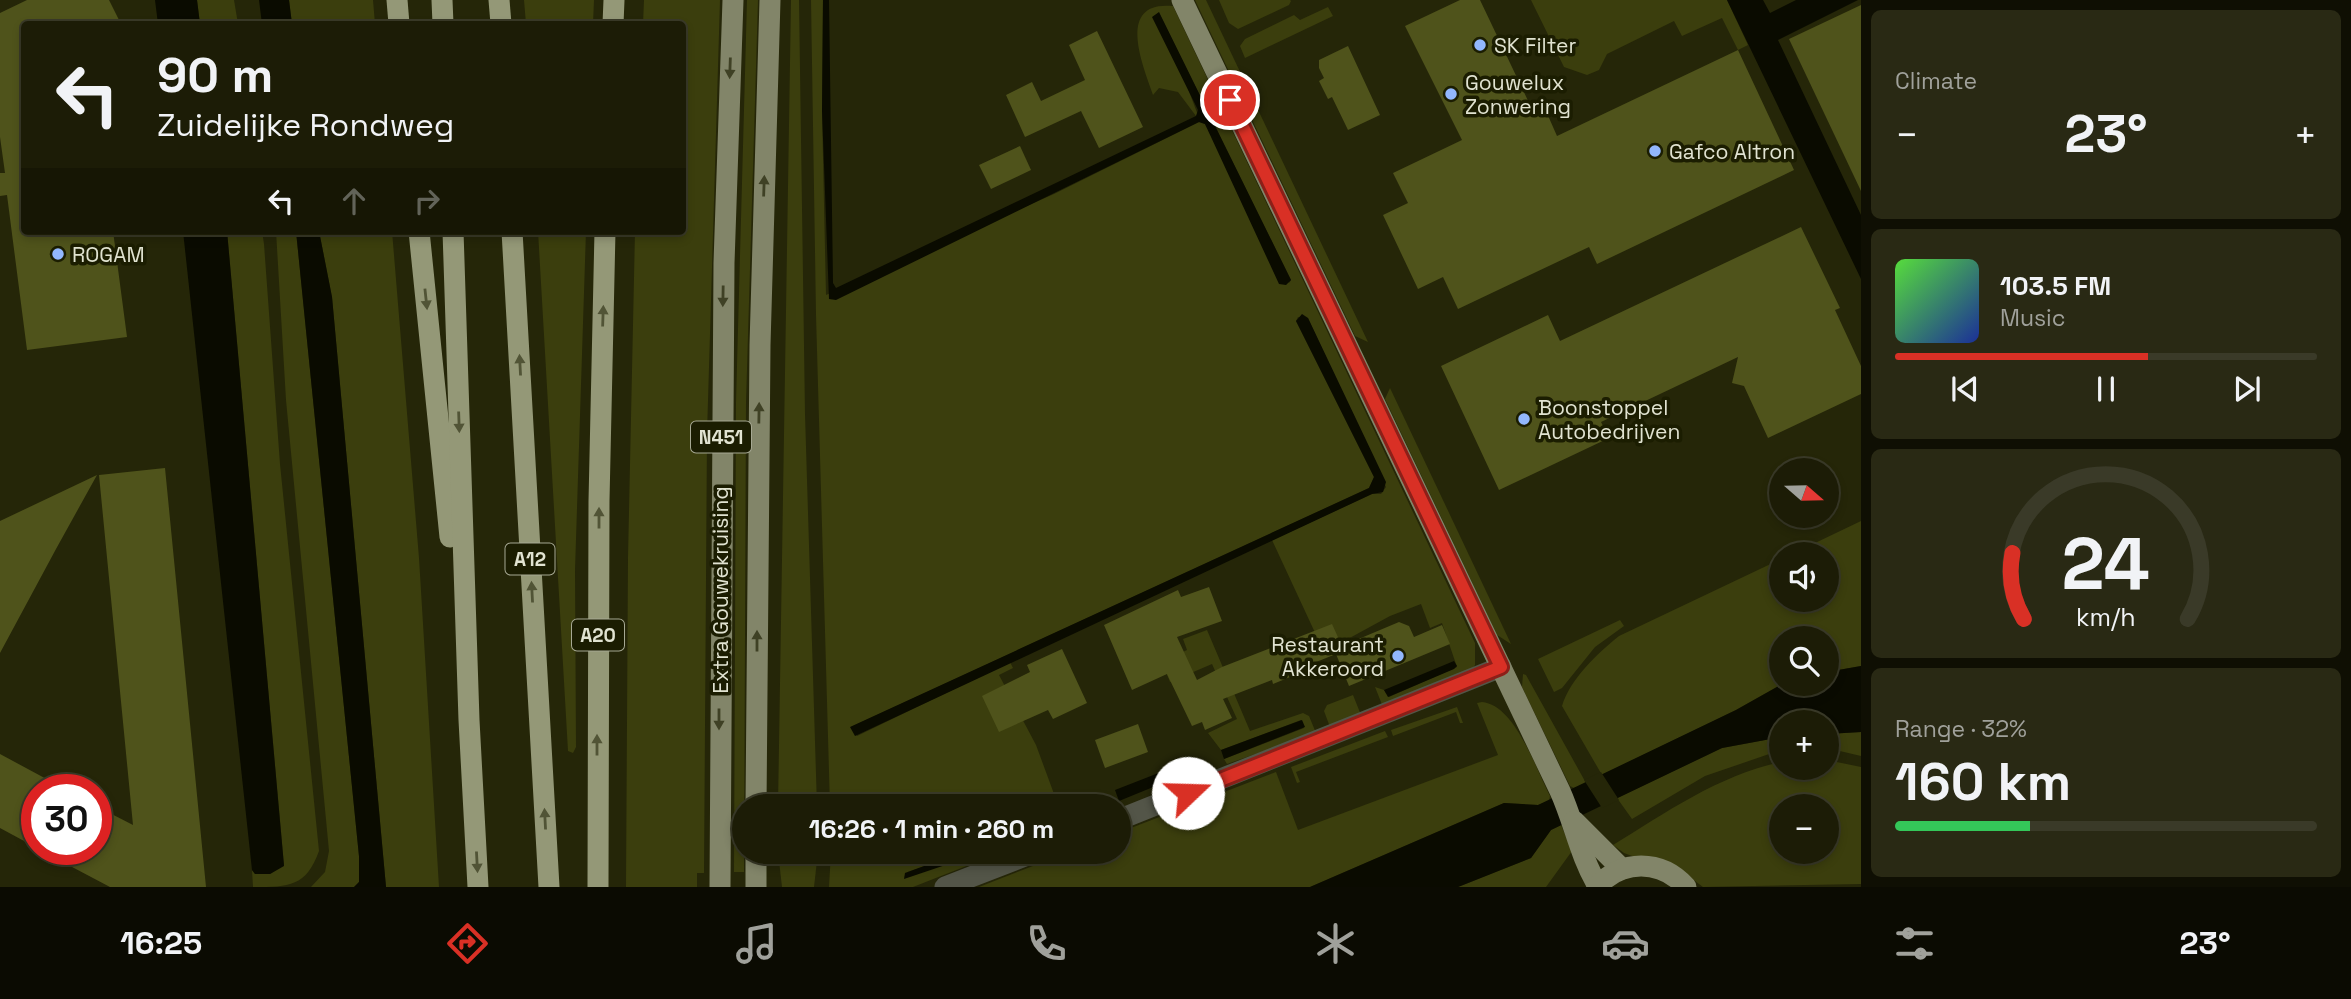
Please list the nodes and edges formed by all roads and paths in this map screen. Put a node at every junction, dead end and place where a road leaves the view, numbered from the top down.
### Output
1 (397, 0) edge
2 (442, 0) edge
3 (499, 0) edge
4 (614, 0) edge
5 (733, 0) edge
6 (770, 0) edge
7 (1182, 0) edge
8 (399, 21) edge
9 (443, 21) edge
10 (501, 21) edge
11 (613, 21) edge
12 (419, 235) edge
13 (453, 235) edge
14 (512, 235) edge
15 (605, 235) edge
16 (1501, 667) junction
17 (469, 720) junction
18 (756, 794) edge
19 (1131, 815) edge
20 (1574, 821) junction
21 (1004, 864) edge
22 (1622, 869) junction
23 (720, 881) edge
24 (1597, 886) edge
25 (478, 887) edge
26 (548, 887) edge
27 (598, 887) edge
28 (945, 887) edge
29 (1686, 887) edge

1 - 8 highway
2 - 9 highway
3 - 10 highway
4 - 11 highway
5 -> 23 main road, Extra Gouwekruising / N451
18 -> 6 main road, Extra Gouwekruising / N451
7 - 16 main road
12 -> 17 highway
13 -> 17 highway
26 -> 14 highway, A12
27 -> 15 highway, A20
16 - 19 street
16 - 20 main road
17 -> 25 highway
20 - 22 main road
20 - 24 main road
21 - 28 street
22 - 24 main road
22 - 29 main road

